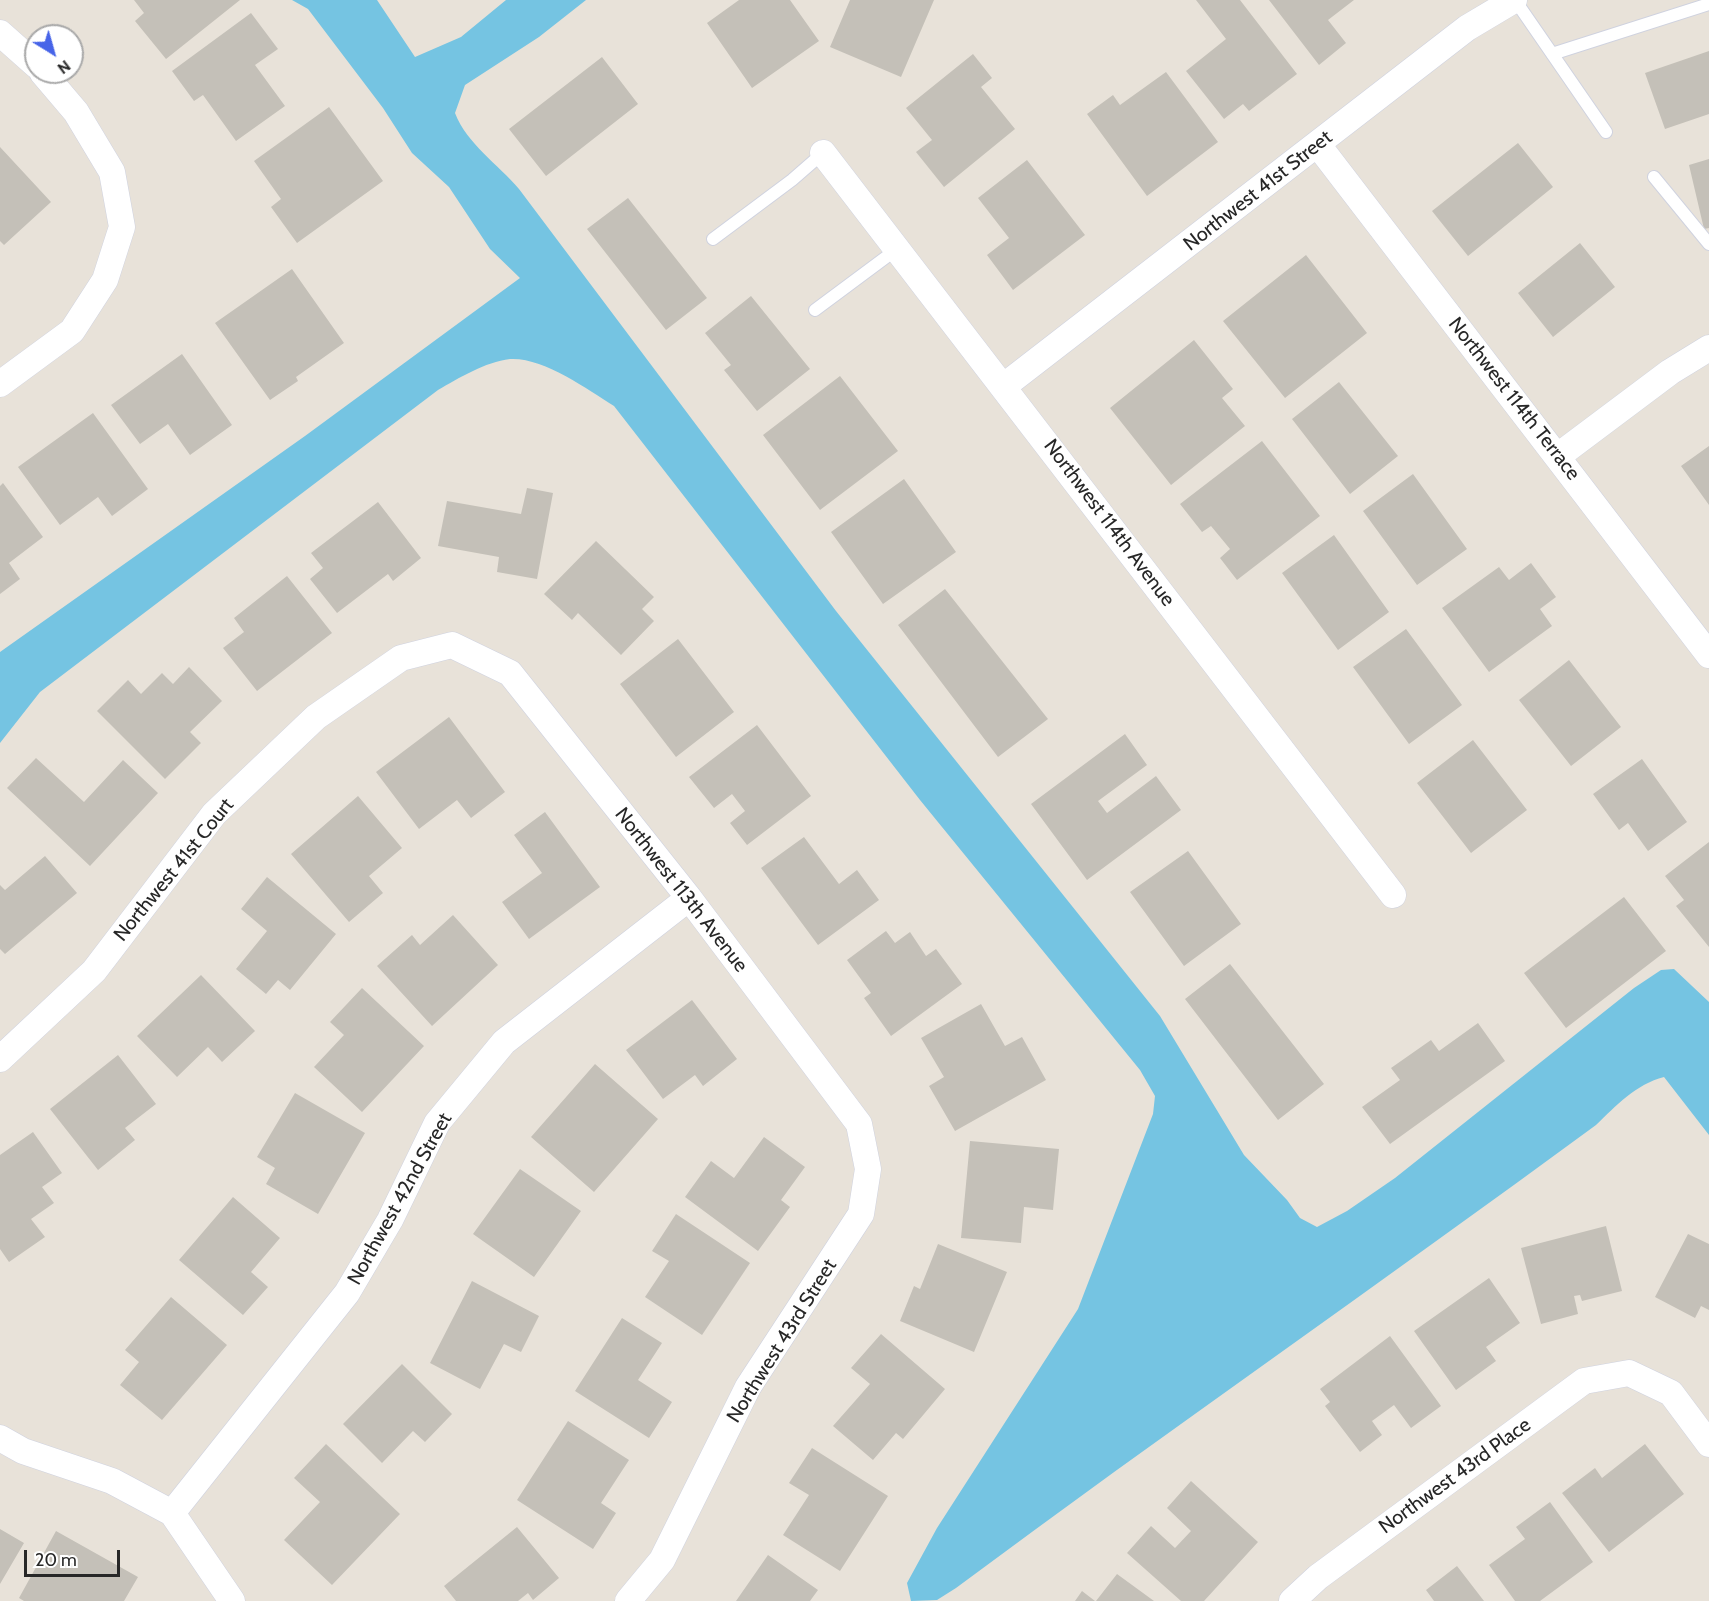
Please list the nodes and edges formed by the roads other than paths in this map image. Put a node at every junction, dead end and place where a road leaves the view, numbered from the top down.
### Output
1 (1515, 0) edge
2 (1709, 4) edge
3 (0, 33) edge
4 (24, 54) edge
5 (1552, 54) junction
6 (52, 84) edge
7 (1605, 132) dead end
8 (1318, 145) junction
9 (823, 153) joint
10 (1654, 177) dead end
11 (713, 239) dead end
12 (1709, 244) edge
13 (897, 249) junction
14 (815, 310) dead end
15 (1709, 348) edge
16 (0, 384) edge
17 (1004, 386) junction
18 (1558, 456) junction
19 (452, 645) joint
20 (1709, 655) edge
21 (1393, 894) dead end
22 (689, 898) junction
23 (0, 1059) edge
24 (868, 1169) joint
25 (0, 1438) edge
26 (1709, 1444) edge
27 (172, 1513) junction
28 (232, 1601) edge
29 (628, 1601) edge
30 (1292, 1601) edge

1 - 5 lane
1 - 8 street, Northwest 41st Street
2 - 5 lane
3 - 4 street
5 - 7 lane
6 - 16 street
8 - 17 street, Northwest 41st Street
8 - 18 street, Northwest 114th Terrace
9 - 11 lane
9 - 13 street, Northwest 114th Avenue
10 - 12 lane
13 - 14 lane
13 - 17 street, Northwest 114th Avenue
15 - 18 street
17 - 21 street, Northwest 114th Avenue
18 - 20 street, Northwest 114th Terrace
19 - 22 street, Northwest 113th Avenue
19 - 23 street, Northwest 41st Court
22 - 24 street, Northwest 113th Avenue
22 - 27 street, Northwest 42nd Street
24 - 29 street, Northwest 43rd Street
25 - 27 street
26 - 30 street, Northwest 43rd Place
27 - 28 street

